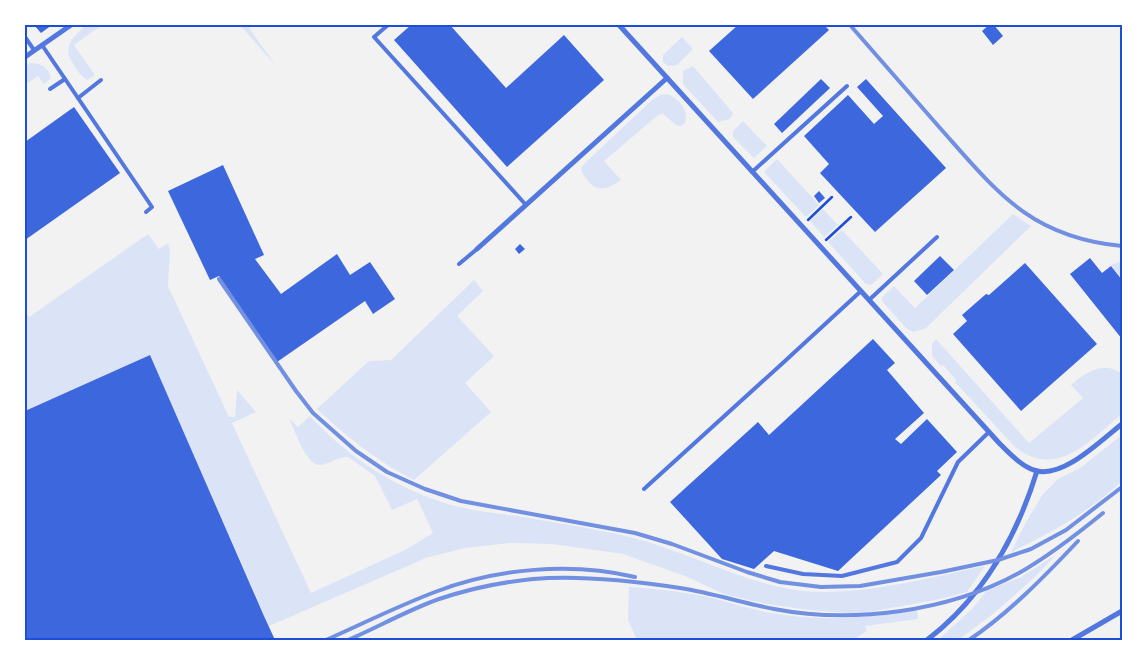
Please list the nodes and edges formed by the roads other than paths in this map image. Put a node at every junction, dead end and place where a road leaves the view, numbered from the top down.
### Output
1 (71, 25) edge
2 (388, 25) edge
3 (619, 25) edge
4 (25, 37) edge
5 (42, 45) junction
6 (34, 50) junction
7 (25, 57) edge
8 (667, 78) junction
9 (65, 79) junction
10 (102, 80) dead end
11 (847, 86) dead end
12 (50, 89) dead end
13 (78, 98) junction
14 (752, 172) junction
15 (526, 205) junction
16 (146, 212) dead end
17 (937, 237) dead end
18 (477, 249) joint
19 (459, 264) dead end
20 (861, 291) junction
21 (869, 300) junction
22 (1122, 424) edge
23 (989, 432) junction
24 (1037, 471) junction
25 (644, 489) dead end
26 (766, 566) dead end
27 (1122, 611) edge
28 (927, 640) edge
29 (1072, 640) edge

1 - 5 street
2 - 15 lane
3 - 8 street
4 - 6 lane
5 - 6 street
5 - 9 lane
6 - 7 street
8 - 14 street
8 - 15 street
9 - 12 lane
9 - 13 lane
10 - 13 lane
11 - 14 lane
13 - 16 lane
14 - 20 street
15 - 18 street
17 - 21 lane
18 - 19 lane
20 - 21 street
20 - 25 lane
21 - 23 street
22 - 24 street
23 - 24 street
23 - 26 lane
24 - 28 street
27 - 29 street

